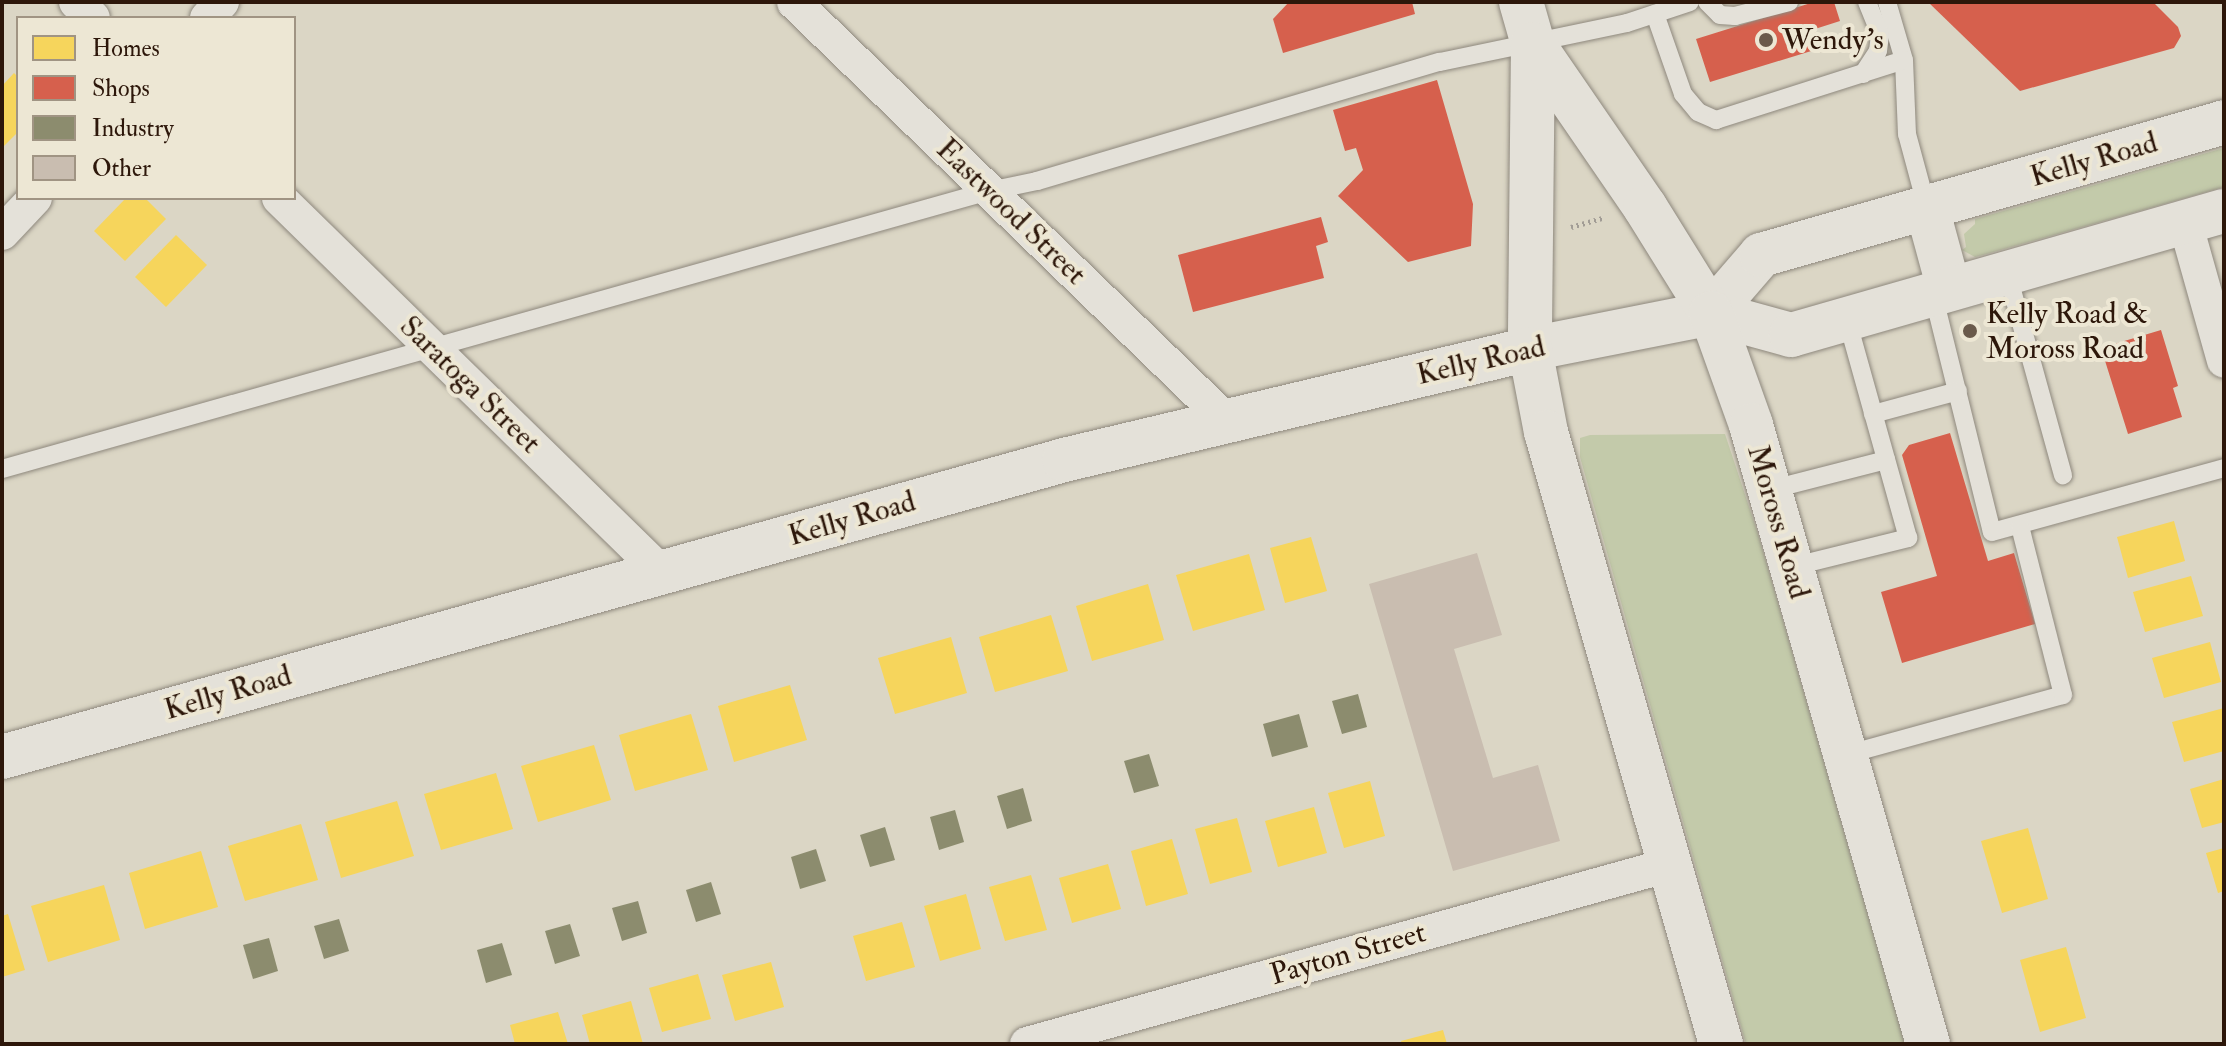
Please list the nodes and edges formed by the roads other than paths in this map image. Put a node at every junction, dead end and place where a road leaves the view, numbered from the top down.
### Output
1 (76, 2) edge
2 (794, 2) edge
3 (1521, 2) edge
4 (1690, 2) edge
5 (1707, 2) edge
6 (1789, 2) edge
7 (1867, 2) edge
8 (1887, 2) edge
9 (1655, 14) junction
10 (91, 16) edge
11 (1533, 44) junction
12 (1904, 60) junction
13 (1863, 74) junction
14 (2224, 122) edge
15 (989, 191) junction
16 (33, 200) edge
17 (281, 200) edge
18 (1927, 208) junction
19 (2204, 217) edge
20 (2, 233) edge
21 (2007, 272) junction
22 (1941, 291) junction
23 (1711, 313) junction
24 (1847, 319) junction
25 (434, 349) junction
26 (1530, 349) junction
27 (2224, 361) edge
28 (1958, 391) junction
29 (1873, 414) junction
30 (1227, 421) junction
31 (1886, 460) junction
32 (2224, 468) edge
33 (2, 469) edge
34 (2063, 475) dead end
35 (1769, 490) junction
36 (2020, 526) junction
37 (1791, 567) junction
38 (661, 572) junction
39 (1845, 755) junction
40 (2, 757) edge
41 (1669, 865) junction
42 (1027, 1044) edge
43 (1721, 1044) edge
44 (1928, 1044) edge

1 - 10 street
2 - 15 street, Eastwood Street
3 - 11 street, Moross Road
4 - 9 lane
5 - 6 lane
7 - 13 lane
8 - 12 lane
9 - 11 lane
9 - 13 lane
11 - 15 lane
11 - 23 street, Moross Road
11 - 26 street, Moross Road
12 - 13 lane
12 - 18 lane
14 - 18 street, Kelly Road
15 - 25 lane
15 - 30 street, Eastwood Street
16 - 20 street
17 - 25 street, Saratoga Street
18 - 22 street
18 - 23 street, Kelly Road
19 - 21 street, Kelly Road
19 - 27 street
21 - 22 street, Kelly Road
21 - 34 lane
22 - 24 street, Kelly Road
22 - 28 lane
23 - 24 street, Kelly Road
23 - 26 street, Kelly Road
23 - 35 street, Moross Road
24 - 29 lane
25 - 33 lane
25 - 38 street, Saratoga Street
26 - 30 street, Kelly Road
26 - 41 street, Moross Road
28 - 29 lane
28 - 36 lane
29 - 31 lane
30 - 38 street, Kelly Road
31 - 35 lane
31 - 37 lane
32 - 36 lane
35 - 37 street, Moross Road
36 - 39 lane
37 - 39 street, Moross Road
38 - 40 street, Kelly Road
39 - 44 street, Moross Road
41 - 42 street, Payton Street
41 - 43 street, Moross Road

